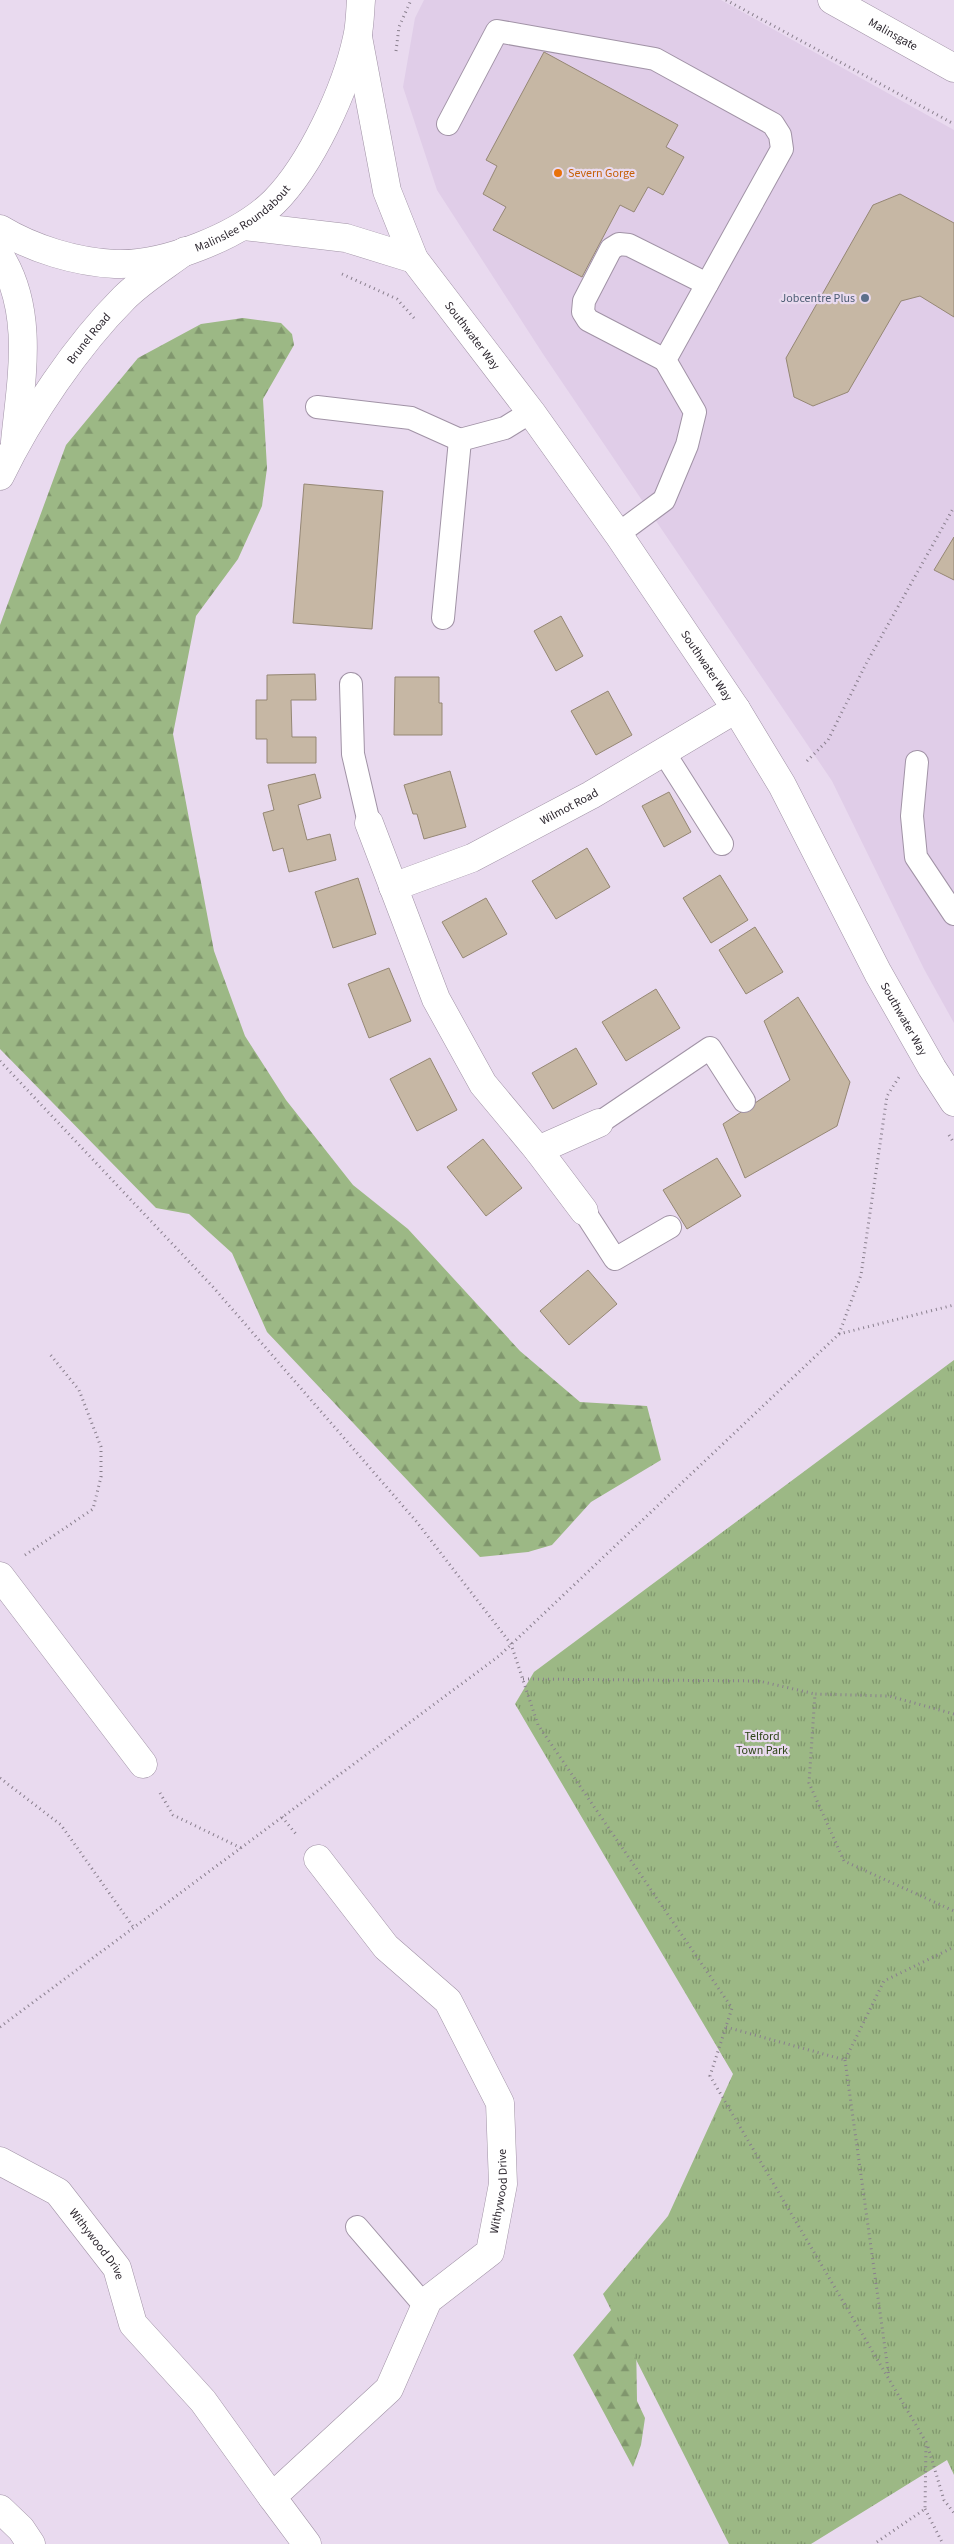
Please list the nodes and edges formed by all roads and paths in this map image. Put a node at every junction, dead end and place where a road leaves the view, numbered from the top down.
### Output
1 (360, 0) edge
2 (726, 0) edge
3 (832, 0) edge
4 (358, 37) junction
5 (954, 68) edge
6 (448, 124) dead end
7 (954, 124) edge
8 (244, 226) junction
9 (0, 229) edge
10 (185, 251) junction
11 (0, 256) edge
12 (414, 259) junction
13 (706, 284) junction
14 (664, 360) junction
15 (317, 407) dead end
16 (531, 412) junction
17 (460, 440) junction
18 (14, 446) junction
19 (0, 476) edge
20 (954, 507) edge
21 (618, 534) junction
22 (443, 618) dead end
23 (351, 684) dead end
24 (736, 709) junction
25 (663, 751) junction
26 (917, 762) dead end
27 (782, 786) junction
28 (369, 823) joint
29 (722, 844) dead end
30 (393, 887) junction
31 (954, 914) edge
32 (918, 1044) junction
33 (0, 1061) edge
34 (744, 1101) dead end
35 (954, 1102) edge
36 (599, 1123) joint
37 (538, 1150) junction
38 (584, 1211) joint
39 (670, 1227) dead end
40 (954, 1305) edge
41 (838, 1334) junction
42 (49, 1353) dead end
43 (23, 1557) dead end
44 (0, 1576) edge
45 (511, 1644) junction
46 (523, 1679) junction
47 (814, 1694) junction
48 (954, 1714) edge
49 (143, 1764) joint
50 (0, 1778) edge
51 (241, 1848) junction
52 (318, 1859) dead end
53 (954, 1911) edge
54 (134, 1928) junction
55 (954, 1947) edge
56 (0, 2026) edge
57 (726, 2027) junction
58 (844, 2060) junction
59 (0, 2161) edge
60 (357, 2228) dead end
61 (425, 2306) junction
62 (889, 2379) junction
63 (926, 2442) junction
64 (272, 2497) junction
65 (0, 2510) edge
66 (925, 2510) junction
67 (954, 2513) edge
68 (31, 2544) edge
69 (306, 2544) edge
70 (874, 2544) edge
71 (943, 2544) edge

1 - 4 street, Malinslee Roundabout
2 - 7 path
3 - 5 street, Malinsgate
4 - 8 street, Malinslee Roundabout
4 - 12 street, Southwater Way
6 - 13 lane
8 - 10 street, Malinslee Roundabout
8 - 12 street
9 - 10 street, Malinslee Roundabout
10 - 18 street, Brunel Road
11 - 18 street, Brunel Road
12 - 16 street, Southwater Way
13 - 14 lane
13 - 14 lane
14 - 21 lane
15 - 17 lane
16 - 17 lane
16 - 21 street, Southwater Way
17 - 22 lane
18 - 19 street, Brunel Road
20 - 27 path
21 - 24 street, Southwater Way
23 - 28 lane
24 - 25 street, Wilmot Road
24 - 27 street, Southwater Way
25 - 29 lane
25 - 30 street, Wilmot Road
26 - 31 lane
27 - 32 street, Southwater Way
28 - 30 street
30 - 37 street
32 - 35 street, Southwater Way
32 - 41 path
33 - 45 path
34 - 36 lane
36 - 37 street
37 - 38 street
38 - 39 lane
40 - 41 path
41 - 45 path
42 - 43 path
44 - 49 street
45 - 46 path
45 - 51 path
46 - 47 path
46 - 57 path
47 - 48 path
47 - 53 path
49 - 51 path
50 - 54 path
51 - 54 path
52 - 61 street, Withywood Drive
54 - 56 path
55 - 58 path
57 - 58 path
57 - 62 path
58 - 62 path
59 - 64 street, Withywood Drive
60 - 61 lane
61 - 64 street, Withywood Drive
62 - 63 path
63 - 66 path
63 - 67 path
64 - 69 street, Withywood Drive
65 - 68 street
66 - 70 path
66 - 71 path

